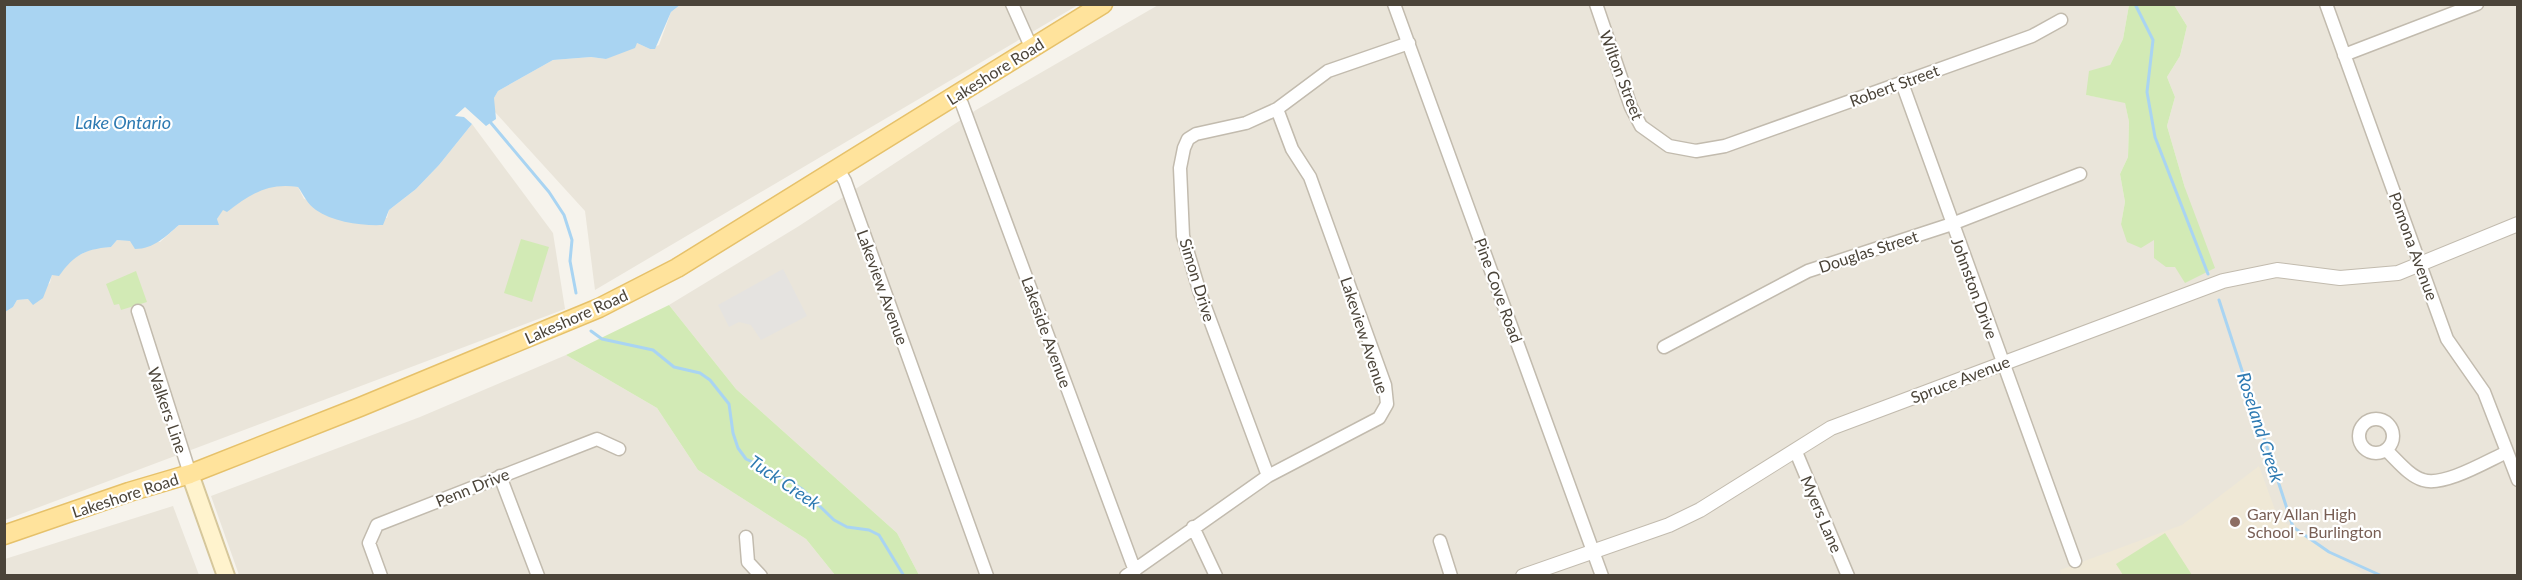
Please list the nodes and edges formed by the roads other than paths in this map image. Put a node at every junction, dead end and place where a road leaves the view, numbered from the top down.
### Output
1 (1012, 4) edge
2 (1103, 4) edge
3 (1394, 4) edge
4 (2326, 4) edge
5 (2477, 4) edge
6 (1599, 5) edge
7 (2061, 20) dead end
8 (1409, 43) junction
9 (1032, 49) junction
10 (2344, 56) junction
11 (1902, 82) junction
12 (956, 95) junction
13 (1277, 109) junction
14 (1725, 147) joint
15 (838, 169) junction
16 (2080, 174) dead end
17 (1952, 224) junction
18 (2517, 224) edge
19 (2421, 266) junction
20 (138, 311) dead end
21 (1664, 347) dead end
22 (2003, 363) junction
23 (619, 449) dead end
24 (2386, 450) dead end
25 (1796, 452) junction
26 (2507, 452) junction
27 (190, 474) junction
28 (500, 476) junction
29 (1268, 476) junction
30 (2517, 480) edge
31 (1193, 527) junction
32 (4, 535) edge
33 (746, 537) dead end
34 (1440, 541) dead end
35 (1594, 552) junction
36 (2075, 561) dead end
37 (1130, 573) edge
38 (226, 576) edge
39 (381, 576) edge
40 (538, 576) edge
41 (761, 576) edge
42 (987, 576) edge
43 (1216, 576) edge
44 (1451, 576) edge
45 (1523, 576) edge
46 (1602, 576) edge
47 (1848, 576) edge

1 - 9 street
2 - 9 main road, Lakeshore Road
3 - 8 street, Pine Cove Road
4 - 10 street, Pomona Avenue
5 - 10 street
6 - 14 street, Wilton Street
7 - 11 street, Robert Street
8 - 13 street, Simon Drive
8 - 35 street, Pine Cove Road
9 - 12 main road, Lakeshore Road
10 - 19 street, Pomona Avenue
11 - 14 street, Robert Street
11 - 17 street, Johnston Drive
12 - 15 main road, Lakeshore Road
12 - 37 street, Lakeside Avenue
13 - 29 street, Simon Drive
13 - 29 street, Lakeview Avenue
15 - 27 main road, Lakeshore Road
15 - 42 street, Lakeview Avenue
16 - 17 street, Douglas Street
17 - 21 street, Douglas Street
17 - 22 street, Johnston Drive
18 - 19 street, Spruce Avenue
19 - 22 street, Spruce Avenue
19 - 26 street, Pomona Avenue
20 - 27 street, Walkers Line
22 - 25 street, Spruce Avenue
22 - 36 street, Johnston Drive
23 - 28 street, Penn Drive
24 - 26 street
25 - 35 street, Spruce Avenue
25 - 47 street, Myers Lane
26 - 30 street, Pomona Avenue
27 - 32 main road, Lakeshore Road
27 - 38 main road, Walkers Line
28 - 39 street, Penn Drive
28 - 40 street
29 - 31 street, Lakeview Avenue
31 - 37 street, Lakeview Avenue
31 - 43 street
33 - 41 street
34 - 44 street
35 - 45 street, Spruce Avenue
35 - 46 street, Pine Cove Road

